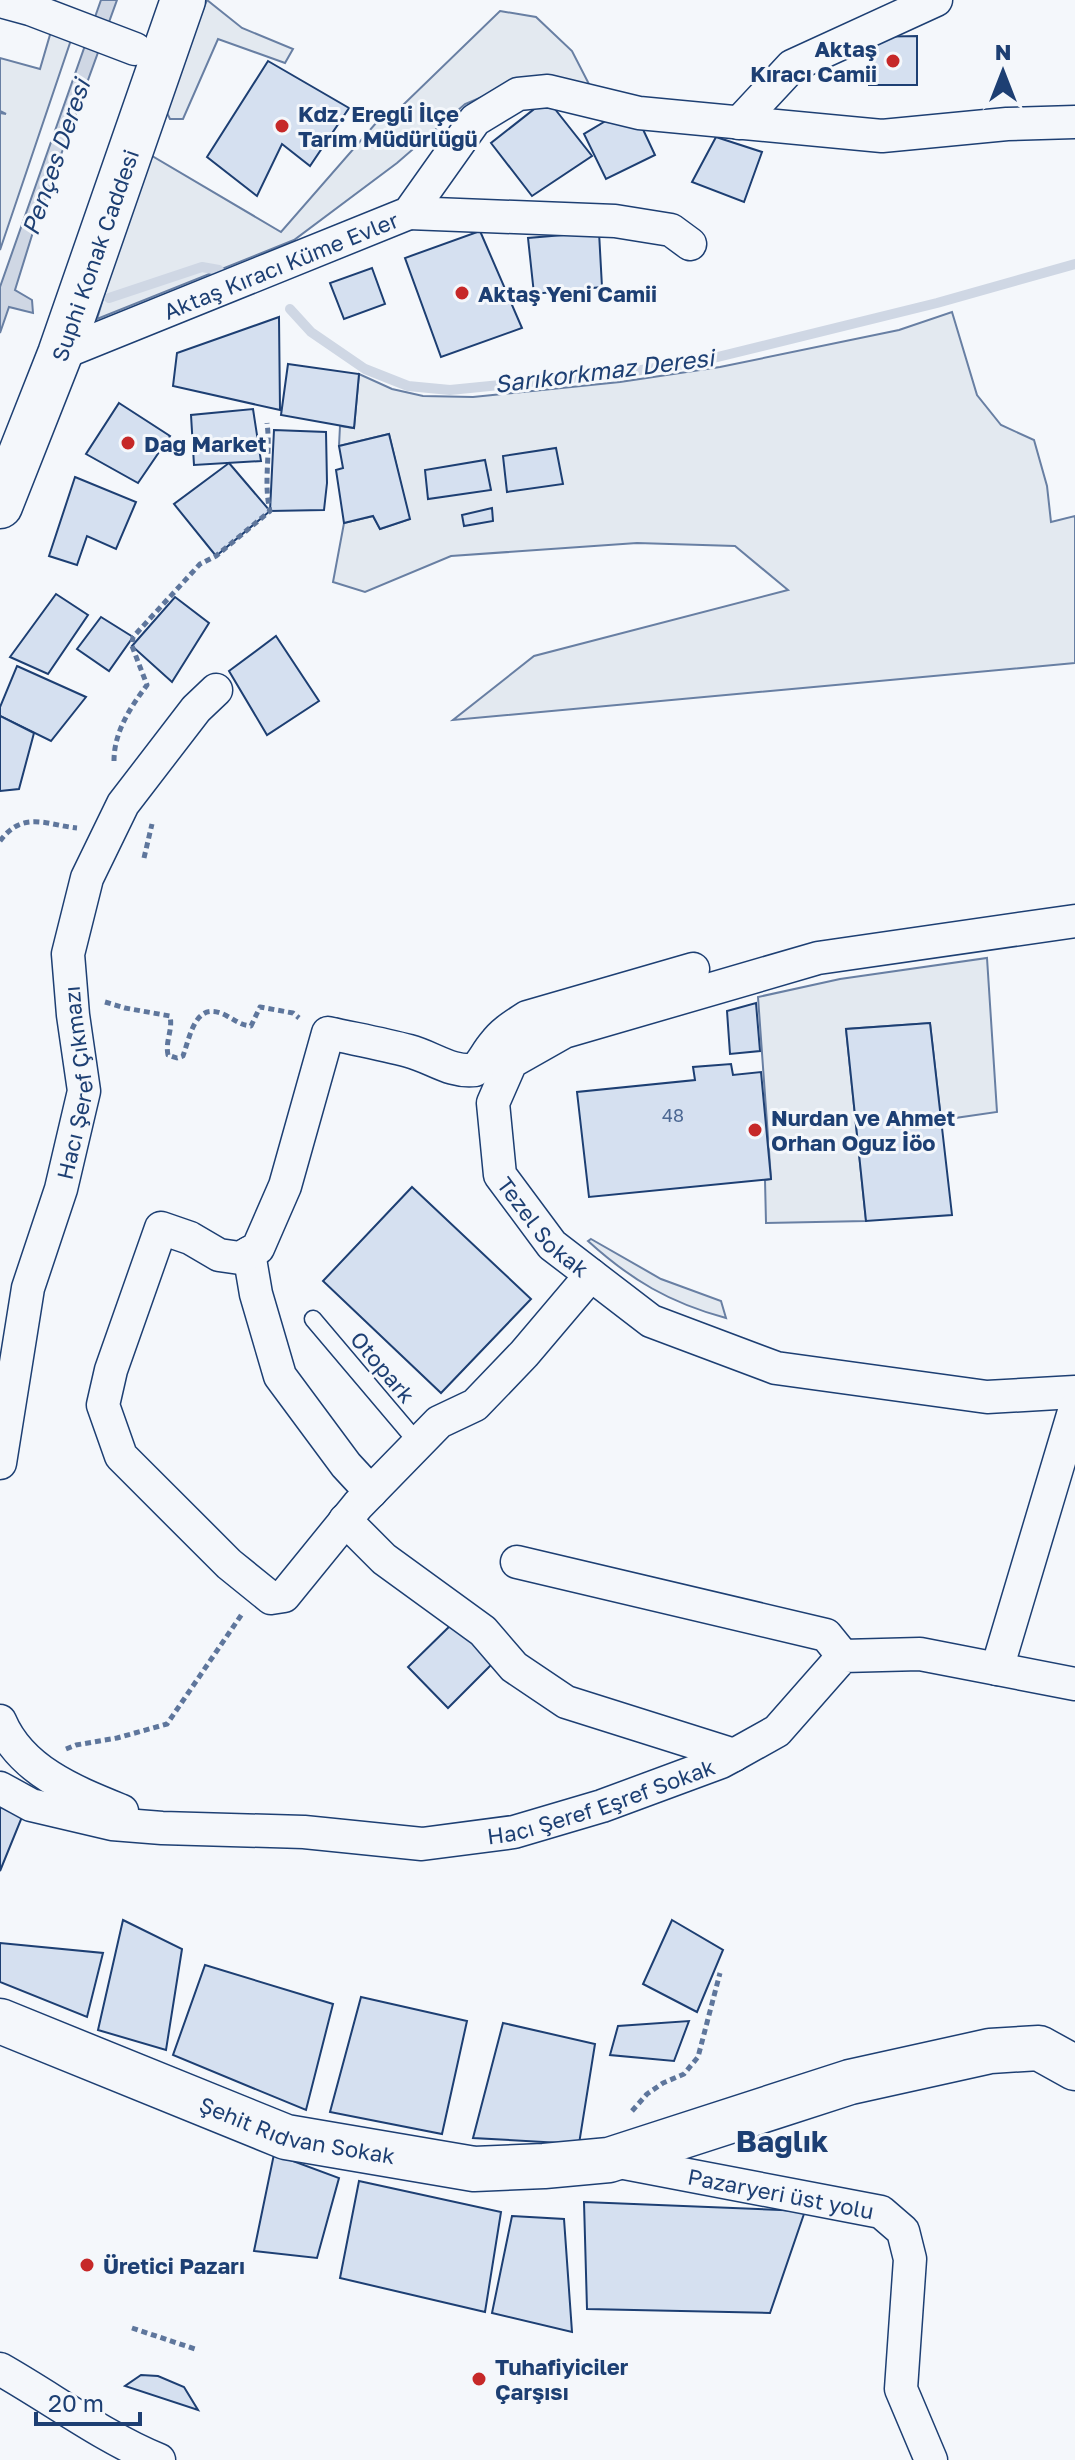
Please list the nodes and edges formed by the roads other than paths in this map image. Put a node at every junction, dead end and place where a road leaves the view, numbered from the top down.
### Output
1 (183, 0) edge
2 (936, 0) edge
3 (0, 1) edge
4 (135, 49) dead end
5 (1075, 122) edge
6 (739, 123) junction
7 (409, 213) junction
8 (690, 244) dead end
9 (60, 354) junction
10 (0, 506) edge
11 (216, 690) dead end
12 (1075, 921) edge
13 (693, 969) dead end
14 (249, 1253) junction
15 (591, 1275) junction
16 (313, 1319) dead end
17 (1075, 1392) edge
18 (1075, 1408) edge
19 (418, 1443) junction
20 (0, 1463) edge
21 (371, 1492) junction
22 (345, 1520) junction
23 (517, 1562) dead end
24 (843, 1656) junction
25 (997, 1669) junction
26 (1075, 1684) edge
27 (0, 1721) edge
28 (734, 1755) junction
29 (0, 1788) edge
30 (162, 1828) junction
31 (0, 2021) edge
32 (1075, 2068) edge
33 (609, 2160) junction
34 (0, 2369) edge
35 (159, 2460) edge
36 (931, 2460) edge

1 - 9 street, Suphi Konak Caddesi
2 - 6 street
3 - 4 street
5 - 6 street, Aktaş Kıracı Küme Evler
6 - 7 street, Aktaş Kıracı Küme Evler
7 - 8 street
7 - 9 street, Aktaş Kıracı Küme Evler
9 - 10 street, Suphi Konak Caddesi
11 - 20 street, Hacı Şeref Çıkmazı
12 - 15 street, Tezel Sokak
13 - 14 street
14 - 21 street
14 - 22 street
15 - 17 street, Tezel Sokak
15 - 19 street
16 - 19 lane, Otopark
18 - 25 street
19 - 21 street
21 - 22 street
22 - 28 street
23 - 24 street
24 - 25 street
24 - 28 street, Hacı Şeref Eşref Sokak
25 - 26 street
27 - 30 street
28 - 30 street, Hacı Şeref Eşref Sokak
29 - 30 street, Hacı Şeref Eşref Sokak
31 - 33 street, Şehit Rıdvan Sokak
32 - 33 street, Şehit Rıdvan Sokak
33 - 36 street, Pazaryeri üst yolu
34 - 35 street

